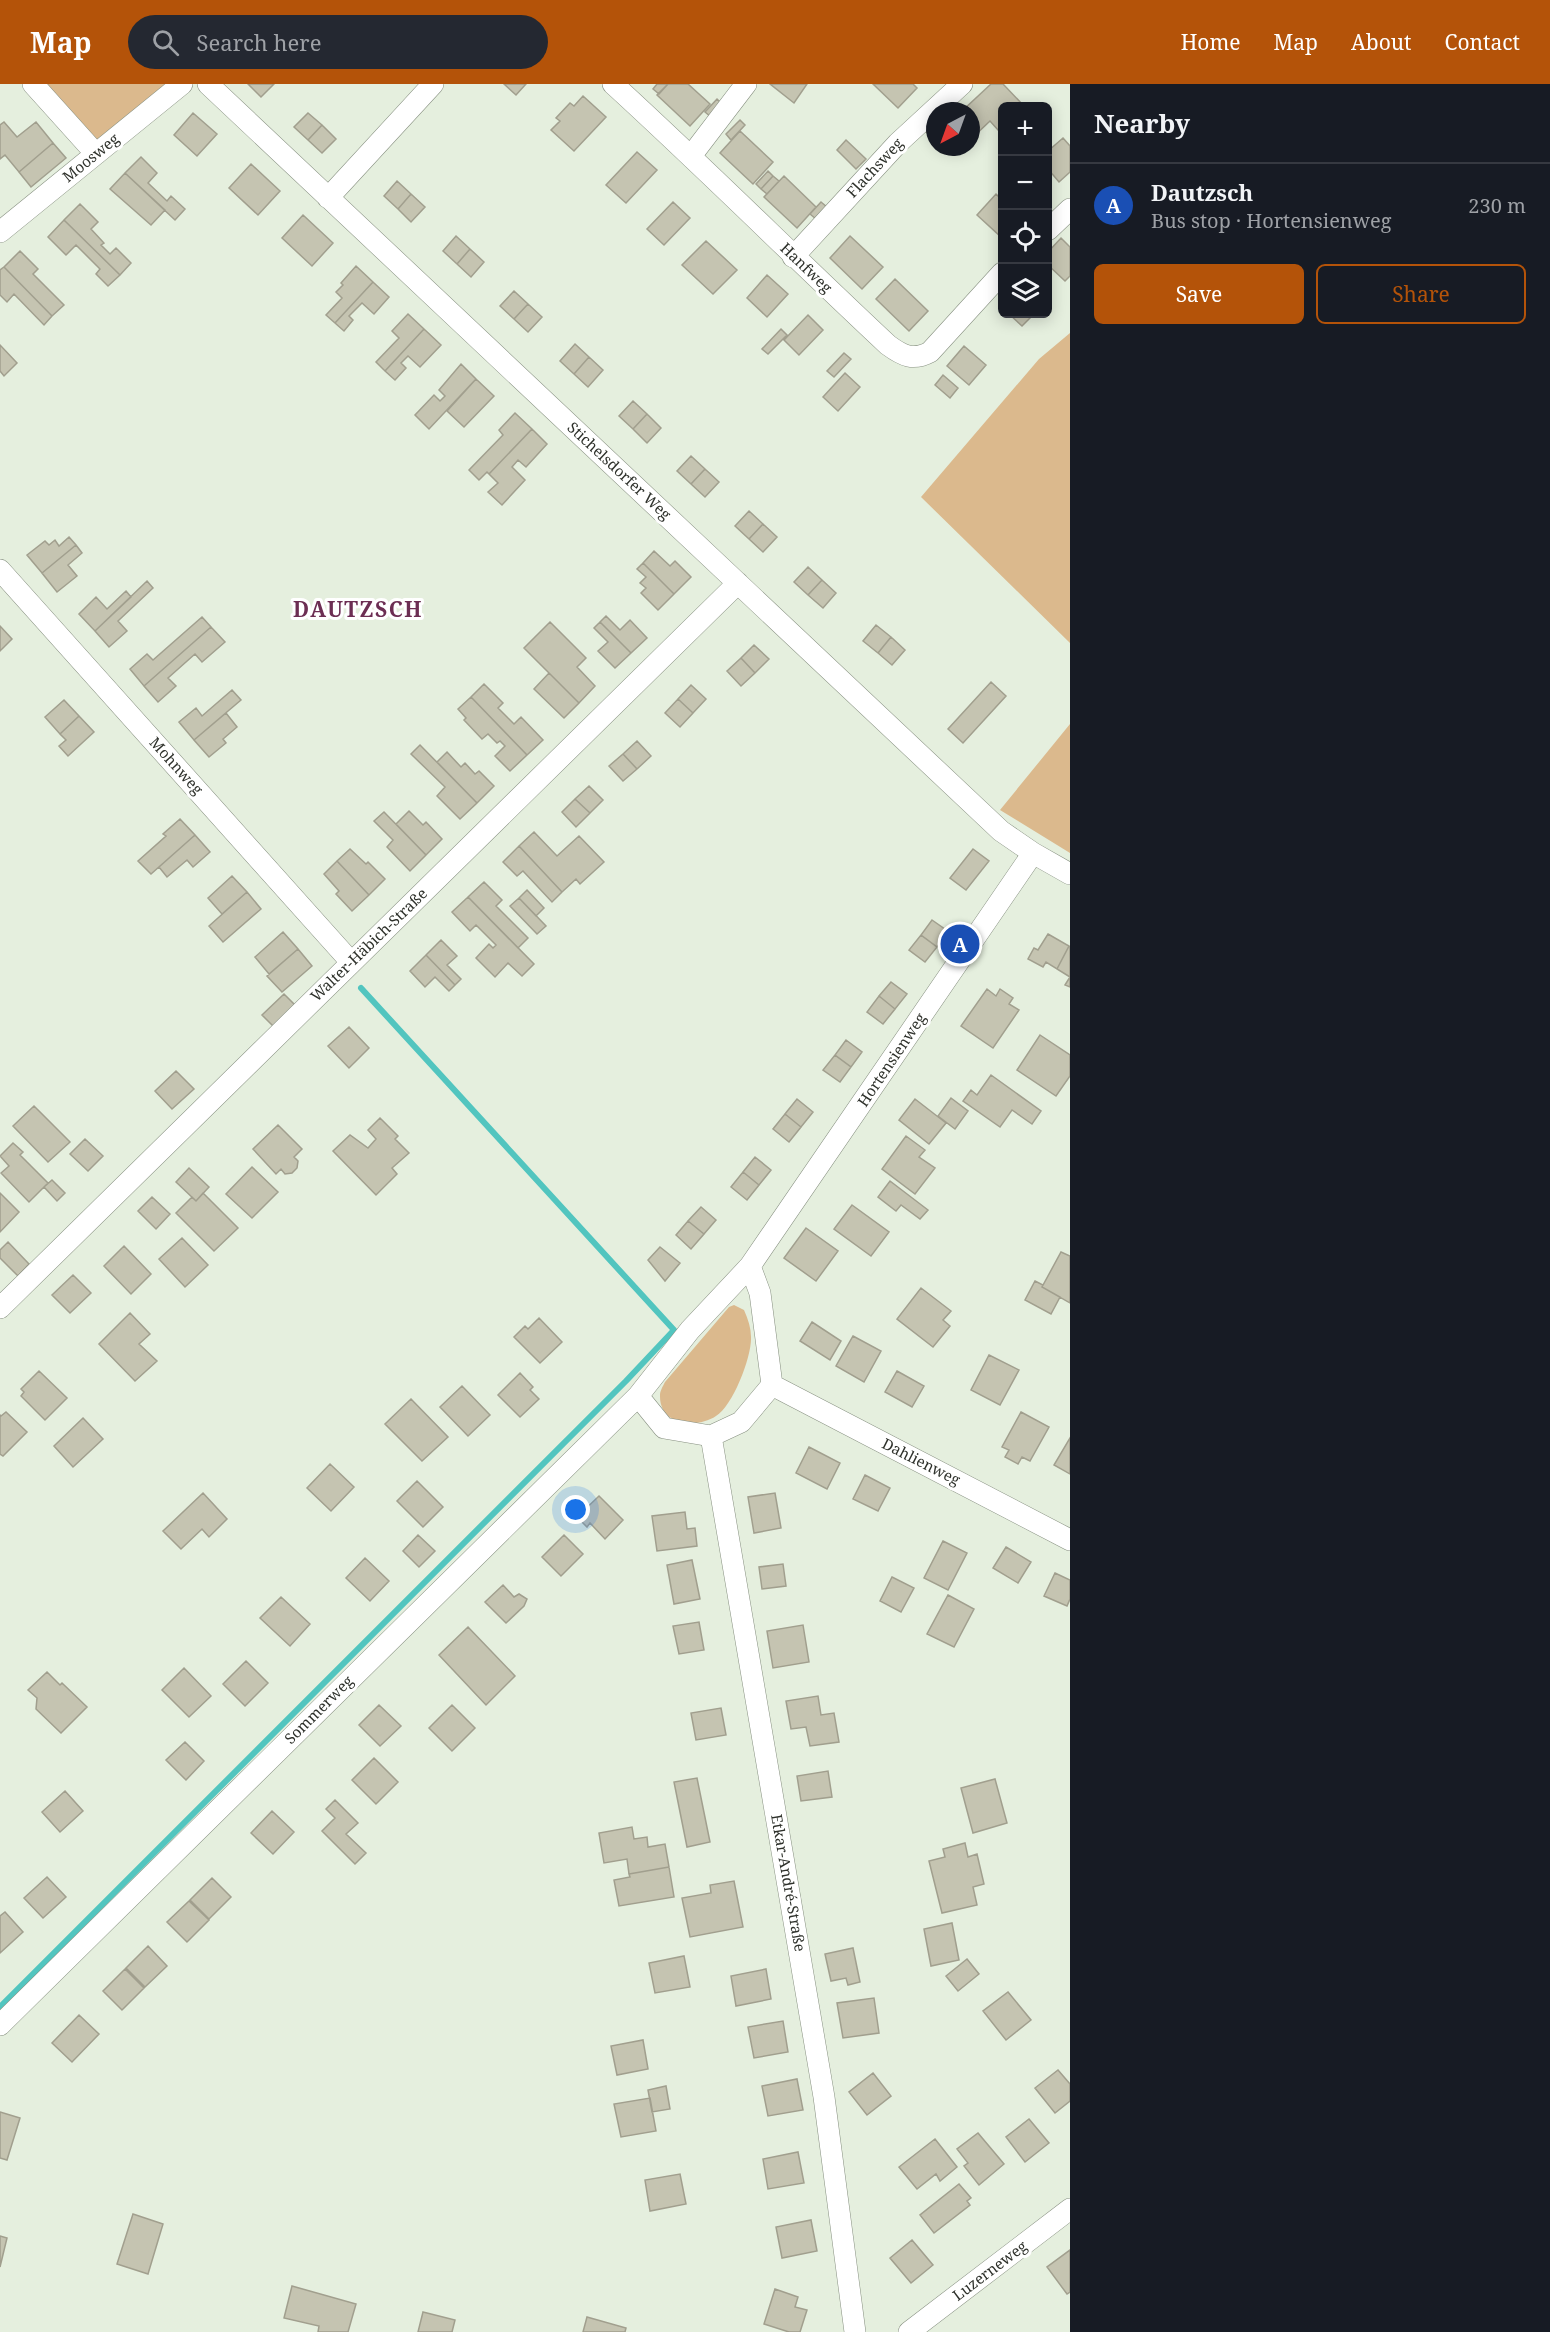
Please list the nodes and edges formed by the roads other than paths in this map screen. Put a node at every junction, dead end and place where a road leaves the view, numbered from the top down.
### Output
1 (33, 84) edge
2 (182, 84) edge
3 (208, 84) edge
4 (433, 84) edge
5 (613, 84) edge
6 (746, 84) edge
7 (962, 84) edge
8 (96, 154) junction
9 (692, 156) junction
10 (328, 198) junction
11 (1070, 209) edge
12 (1052, 225) edge
13 (0, 232) edge
14 (794, 257) junction
15 (998, 278) edge
16 (0, 570) edge
17 (738, 583) junction
18 (1033, 853) junction
19 (1070, 874) edge
20 (351, 962) junction
21 (750, 1266) junction
22 (0, 1308) edge
23 (772, 1385) junction
24 (638, 1396) junction
25 (711, 1436) junction
26 (1070, 1540) edge
27 (0, 2025) edge
28 (1070, 2209) edge
29 (855, 2332) edge
30 (909, 2332) edge

1 - 8 street
2 - 8 street, Moosweg
3 - 10 street, Stichelsdorfer Weg
4 - 10 street
5 - 9 street, Hanfweg
6 - 9 street
7 - 14 street, Flachsweg
8 - 13 street, Moosweg
9 - 14 street, Hanfweg
10 - 17 street, Stichelsdorfer Weg
11 - 12 street
14 - 15 street, Hanfweg
16 - 20 street, Mohnweg
17 - 18 street, Stichelsdorfer Weg
17 - 20 street, Walter-Häbich-Straße
18 - 19 street, Stichelsdorfer Weg
18 - 21 street, Hortensienweg
20 - 22 street, Walter-Häbich-Straße
21 - 23 street
21 - 24 street, Hortensienweg
23 - 25 street
23 - 26 street, Dahlienweg
24 - 25 street
24 - 27 street, Sommerweg
25 - 29 street, Etkar-André-Straße
28 - 30 street, Luzerneweg

